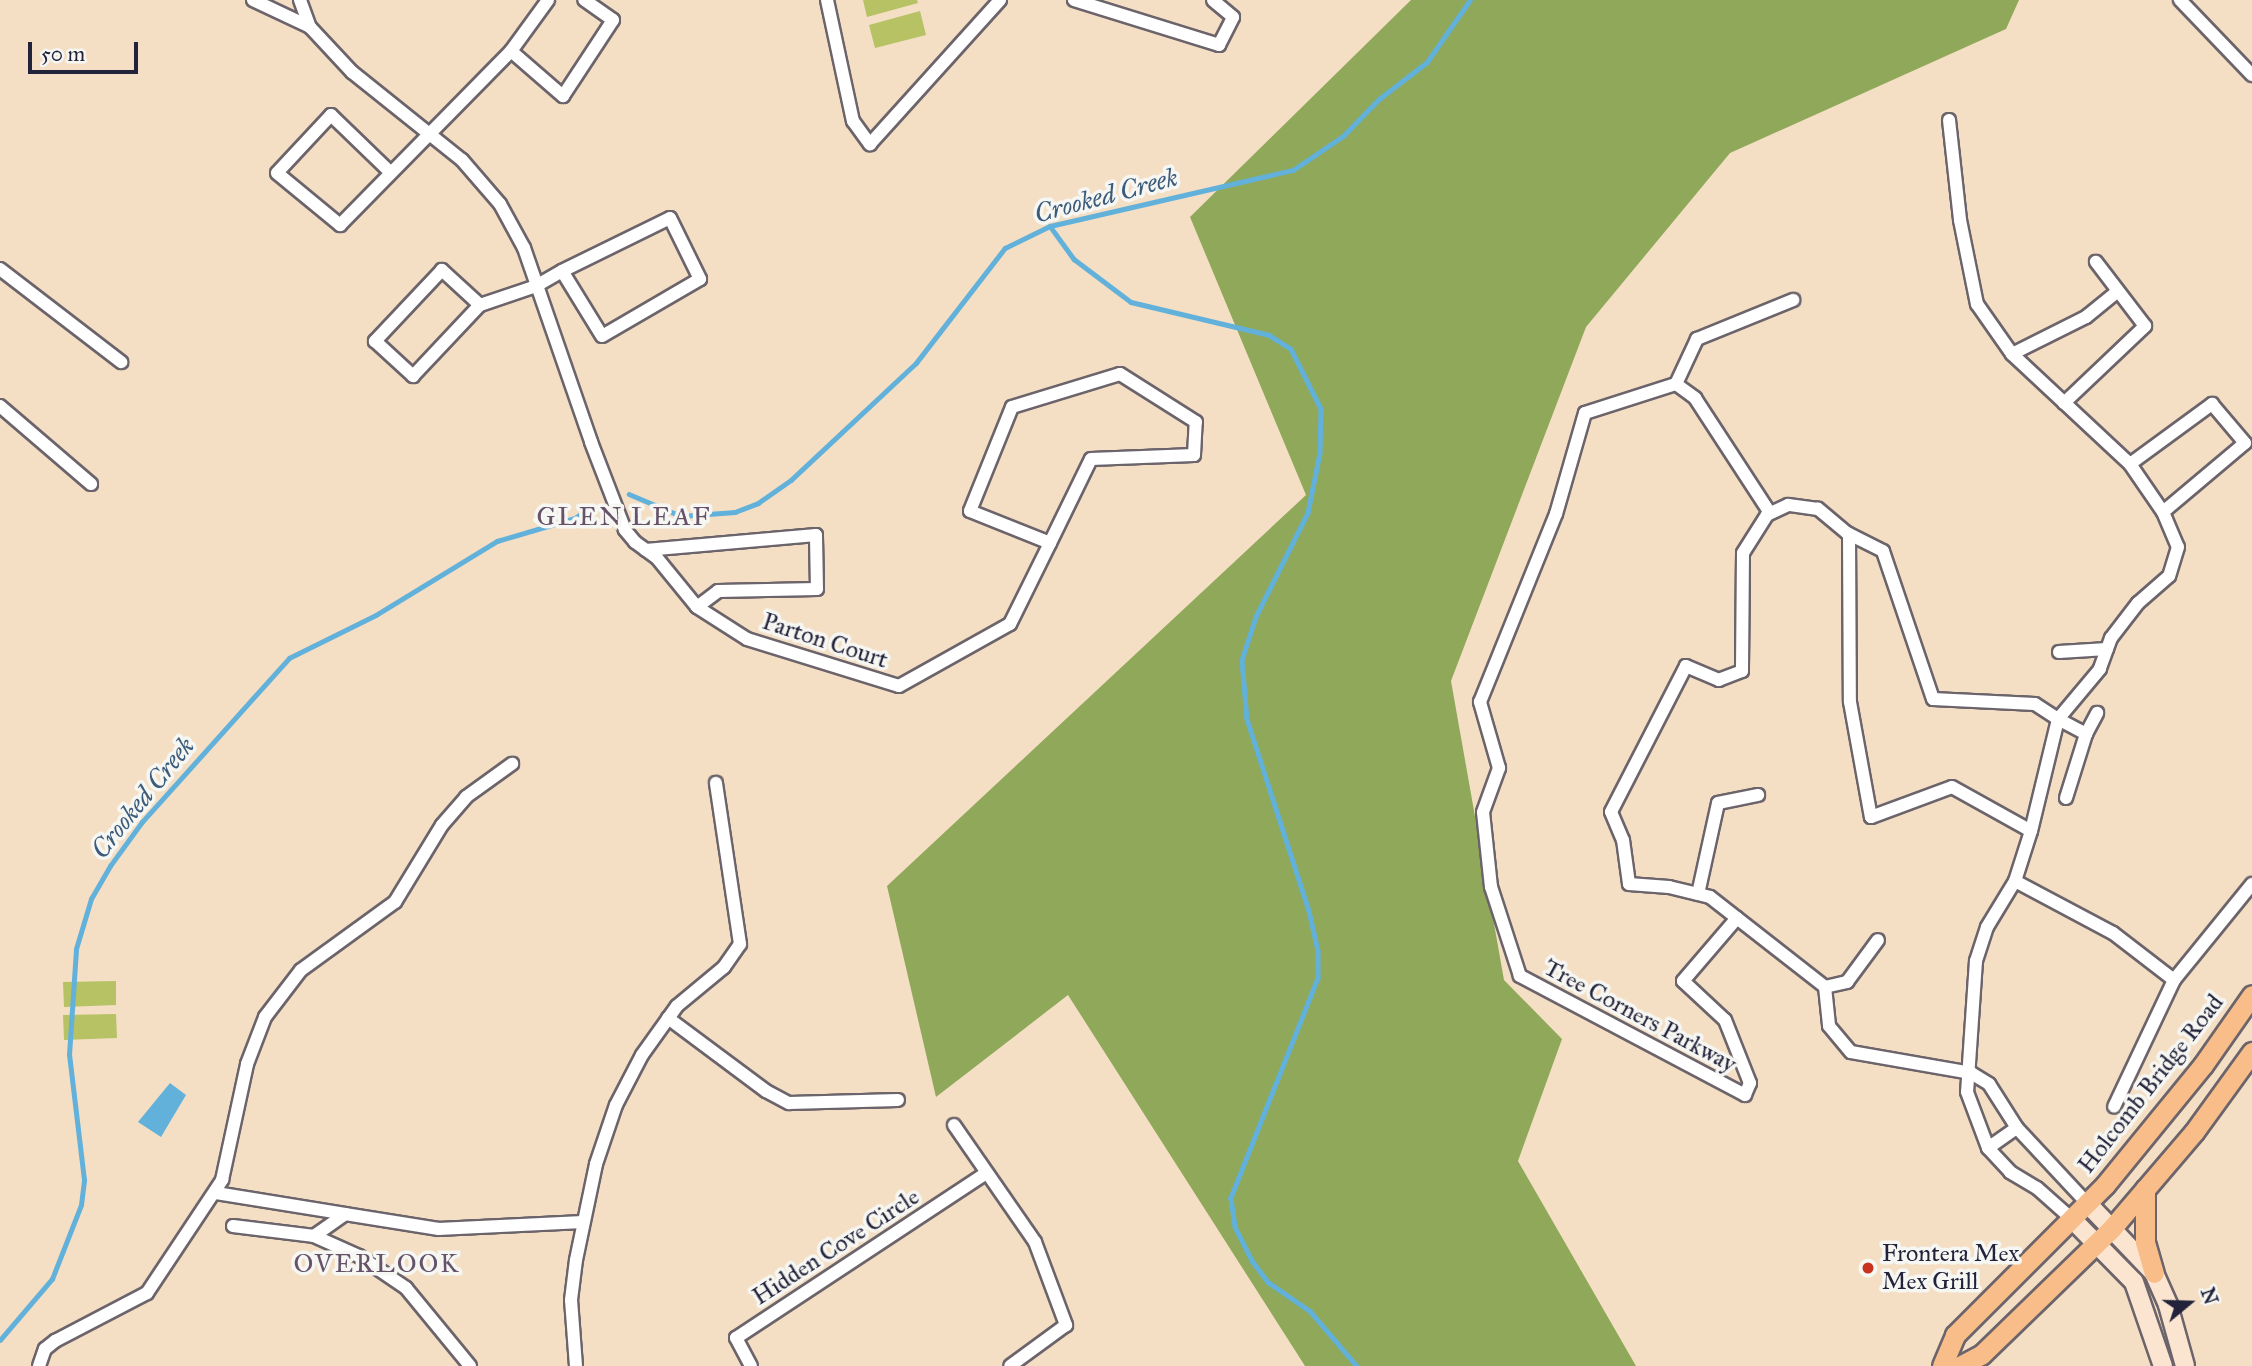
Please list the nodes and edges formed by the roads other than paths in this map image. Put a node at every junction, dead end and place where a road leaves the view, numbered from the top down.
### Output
1 (253, 0) edge
2 (300, 0) edge
3 (548, 0) edge
4 (584, 0) edge
5 (827, 0) edge
6 (1000, 0) edge
7 (1074, 0) edge
8 (1213, 0) edge
9 (2180, 0) edge
10 (310, 27) junction
11 (511, 51) junction
12 (2252, 75) edge
13 (1949, 120) dead end
14 (429, 131) junction
15 (390, 172) junction
16 (2096, 262) dead end
17 (0, 269) edge
18 (562, 271) junction
19 (536, 286) junction
20 (2118, 290) junction
21 (1793, 300) dead end
22 (480, 306) junction
23 (2012, 354) junction
24 (121, 362) dead end
25 (1676, 384) junction
26 (2064, 403) junction
27 (0, 406) edge
28 (2130, 464) junction
29 (91, 484) dead end
30 (2164, 512) junction
31 (1770, 513) junction
32 (1849, 534) junction
33 (1050, 543) junction
34 (646, 550) junction
35 (697, 607) junction
36 (2107, 649) junction
37 (2059, 652) dead end
38 (2097, 713) dead end
39 (2058, 719) junction
40 (2087, 734) junction
41 (512, 764) dead end
42 (716, 783) dead end
43 (1758, 795) dead end
44 (2066, 798) dead end
45 (2031, 831) junction
46 (2015, 881) junction
47 (2252, 884) edge
48 (1698, 894) junction
49 (1737, 918) junction
50 (1878, 940) dead end
51 (2174, 980) junction
52 (1825, 987) junction
53 (2252, 995) edge
54 (668, 1018) junction
55 (2252, 1052) edge
56 (1971, 1073) junction
57 (898, 1100) dead end
58 (2114, 1107) dead end
59 (954, 1125) dead end
60 (2017, 1128) junction
61 (1989, 1148) junction
62 (985, 1174) junction
63 (2145, 1189) junction
64 (216, 1193) junction
65 (2087, 1203) junction
66 (345, 1214) junction
67 (2072, 1219) junction
68 (582, 1222) junction
69 (233, 1226) dead end
70 (2112, 1227) junction
71 (314, 1236) junction
72 (2097, 1243) junction
73 (2154, 1273) junction
74 (39, 1366) edge
75 (470, 1366) edge
76 (576, 1366) edge
77 (751, 1366) edge
78 (1010, 1366) edge
79 (1942, 1366) edge
80 (1960, 1366) edge
81 (2164, 1366) edge
82 (2185, 1366) edge

1 - 10 street, Parton Court
2 - 10 street, Parton Court
3 - 11 street
4 - 11 street
5 - 6 street
7 - 8 street
9 - 12 street
10 - 14 street, Parton Court
11 - 14 street
13 - 23 street
14 - 15 street
14 - 19 street, Parton Court
15 - 15 street
16 - 20 street
17 - 24 street
18 - 18 street
18 - 19 street
19 - 22 street
19 - 34 street, Parton Court
20 - 23 street
20 - 26 street
21 - 25 street
22 - 22 street
23 - 26 street
25 - 31 street
25 - 49 street, Tree Corners Parkway
26 - 28 street
27 - 29 street
28 - 30 street
28 - 30 street
30 - 36 street
31 - 32 street
31 - 48 street
32 - 39 street
32 - 45 street
33 - 33 street, Parton Court
33 - 35 street, Parton Court
34 - 35 street, Parton Court
34 - 35 street, Parton Court
36 - 37 street
36 - 39 street
38 - 40 street
39 - 40 street
39 - 45 street
40 - 44 street
41 - 64 street
42 - 54 street
43 - 48 street
45 - 46 street
46 - 51 street
46 - 56 street
47 - 51 street
48 - 49 street
49 - 52 street
50 - 52 street
51 - 58 street
52 - 56 street
53 - 65 main road, Holcomb Bridge Road
54 - 57 street
54 - 68 street
55 - 63 main road
56 - 60 street
56 - 61 street
59 - 62 street
60 - 61 street
60 - 65 street
61 - 67 street
62 - 77 street, Hidden Cove Circle
62 - 78 street
63 - 70 main road
63 - 73 main road
64 - 66 street
64 - 74 street
65 - 67 main road, Holcomb Bridge Road
65 - 70 main road, Holcomb Bridge Road
66 - 68 street
66 - 71 street
67 - 72 main road
67 - 79 main road, Holcomb Bridge Road
68 - 76 street
69 - 71 street
70 - 72 main road
70 - 73 main road, Holcomb Bridge Road
71 - 75 street
72 - 80 main road
72 - 81 main road
73 - 82 main road, Holcomb Bridge Road

